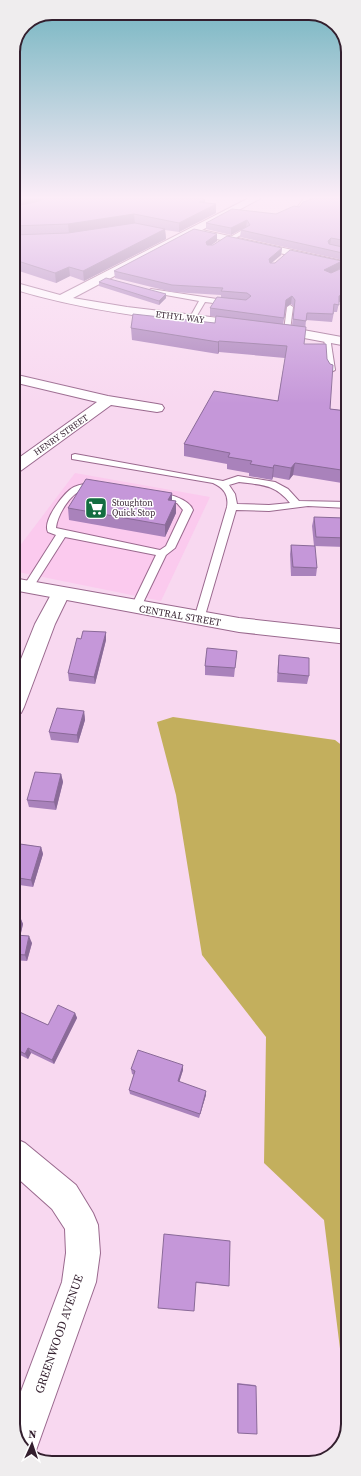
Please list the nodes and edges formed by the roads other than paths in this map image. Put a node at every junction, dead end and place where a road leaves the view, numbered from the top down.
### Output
1 (123, 267) edge
2 (102, 278) junction
3 (115, 282) edge
4 (20, 287) edge
5 (142, 289) edge
6 (61, 299) junction
7 (203, 300) junction
8 (239, 303) edge
9 (290, 307) edge
10 (192, 319) junction
11 (287, 330) junction
12 (327, 337) junction
13 (341, 340) edge
14 (331, 370) edge
15 (20, 380) edge
16 (108, 400) junction
17 (157, 408) dead end
18 (75, 457) dead end
19 (20, 464) edge
20 (223, 484) junction
21 (104, 487) edge
22 (143, 494) edge
23 (296, 504) junction
24 (341, 505) edge
25 (232, 507) junction
26 (62, 534) junction
27 (162, 553) junction
28 (21, 586) edge
29 (61, 593) junction
30 (136, 607) junction
31 (198, 619) junction
32 (341, 636) edge
33 (20, 689) edge
34 (20, 1159) edge
35 (23, 1437) edge

1 - 2 street
2 - 3 lane
2 - 6 street
4 - 6 street, ETHYL WAY
5 - 7 lane
6 - 10 street, ETHYL WAY
7 - 8 lane
7 - 10 lane
9 - 11 lane
10 - 11 street, ETHYL WAY
11 - 12 street, ETHYL WAY
12 - 13 street, ETHYL WAY
12 - 14 lane
15 - 16 street
16 - 17 street
16 - 19 street, HENRY STREET
18 - 20 lane
20 - 23 lane
20 - 25 lane
21 - 26 lane
22 - 27 lane
23 - 24 lane
23 - 25 lane
25 - 31 lane
26 - 27 lane
26 - 28 lane
27 - 30 lane
28 - 29 street, CENTRAL STREET
29 - 30 street, CENTRAL STREET
29 - 33 street
30 - 31 street, CENTRAL STREET
31 - 32 street, CENTRAL STREET
34 - 35 street, GREENWOOD AVENUE

